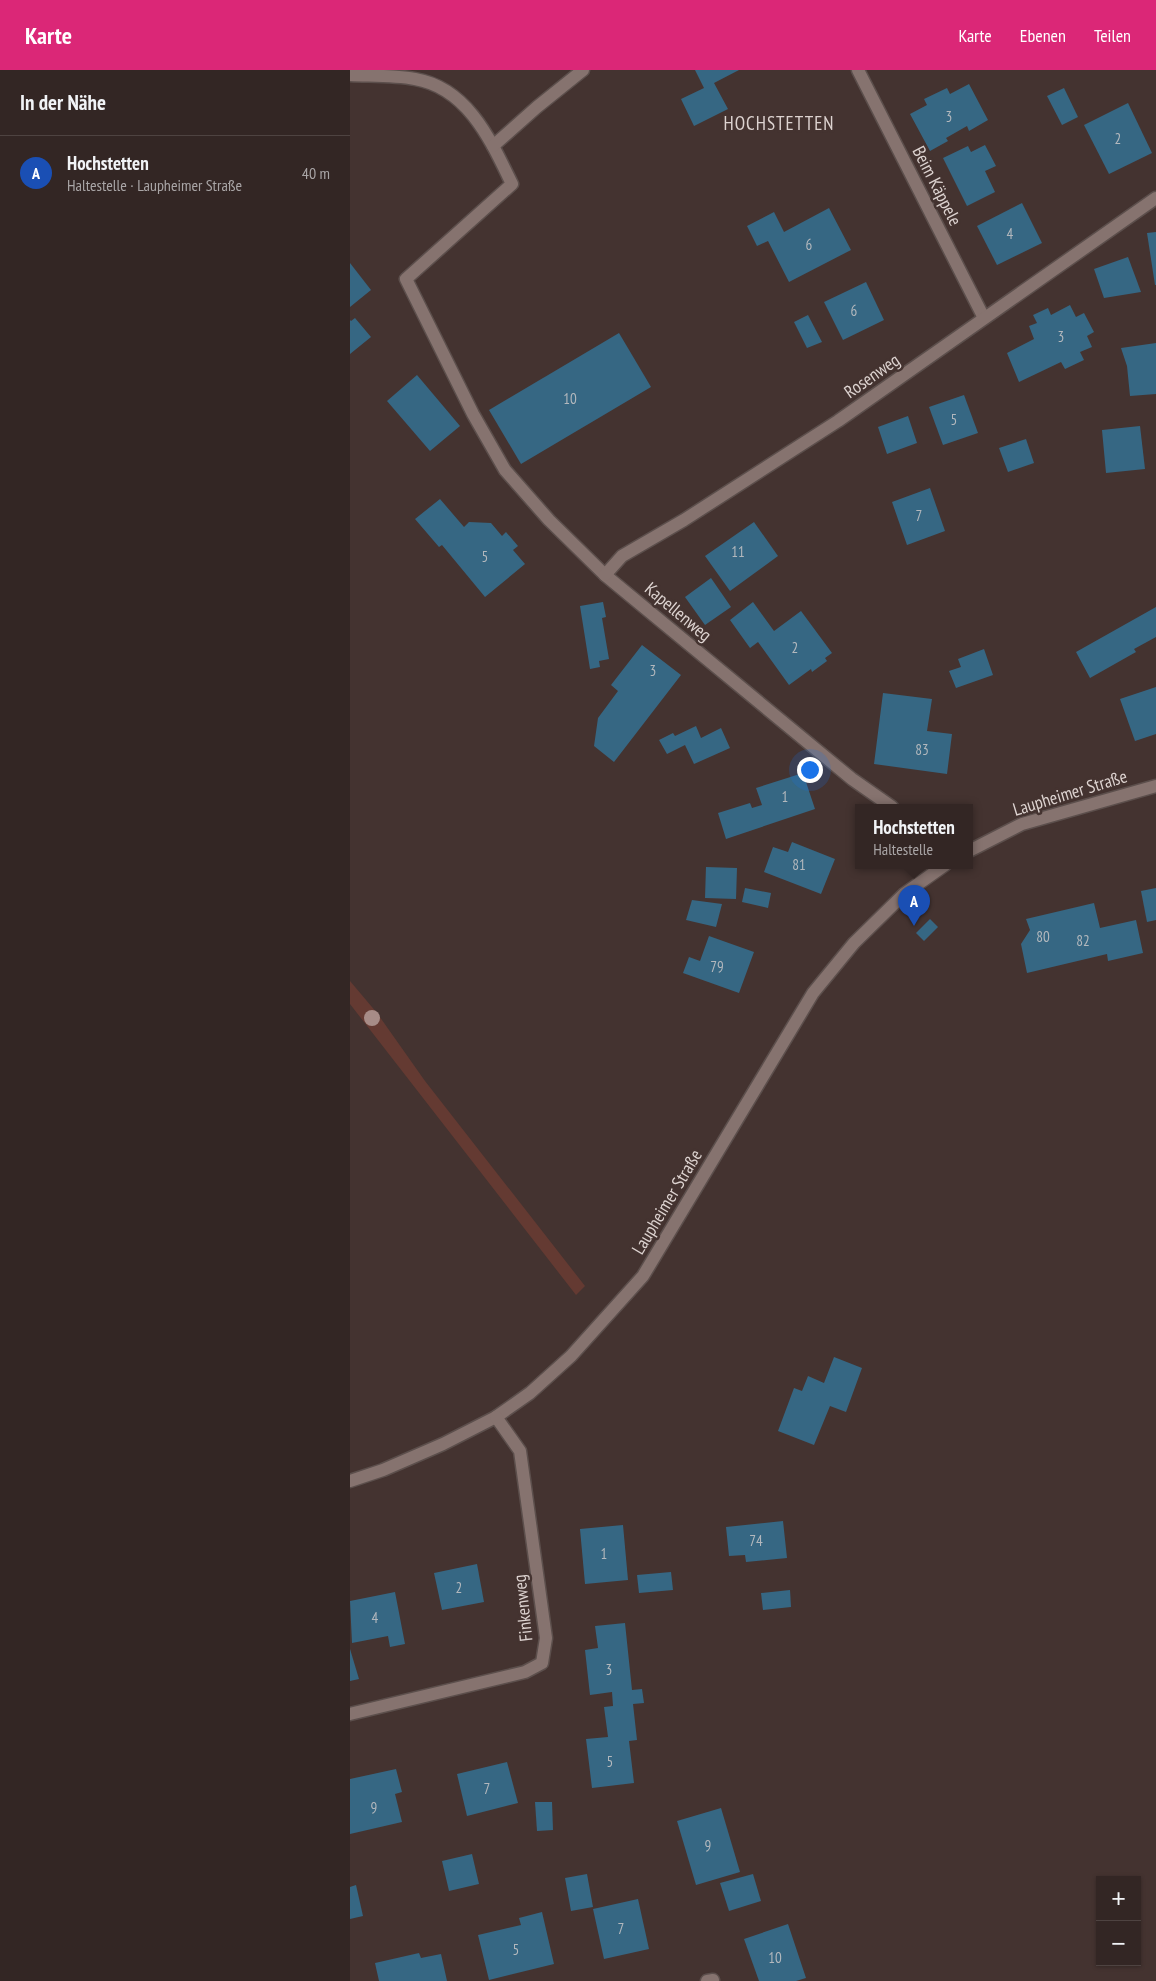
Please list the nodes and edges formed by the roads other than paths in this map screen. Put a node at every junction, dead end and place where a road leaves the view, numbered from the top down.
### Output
1 (583, 70) edge
2 (858, 70) edge
3 (350, 75) edge
4 (493, 146) junction
5 (1156, 198) edge
6 (984, 318) junction
7 (605, 575) junction
8 (1156, 786) edge
9 (888, 804) edge
10 (973, 849) edge
11 (939, 869) edge
12 (496, 1417) junction
13 (350, 1481) edge
14 (350, 1714) edge

1 - 4 street
2 - 6 street, Beim Käppele
3 - 4 street
4 - 7 street, Kapellenweg
5 - 6 street, Rosenweg
6 - 7 street, Rosenweg
7 - 9 street, Kapellenweg
8 - 10 street, Laupheimer Straße
11 - 12 street, Laupheimer Straße
12 - 13 street, Laupheimer Straße
12 - 14 street, Finkenweg

